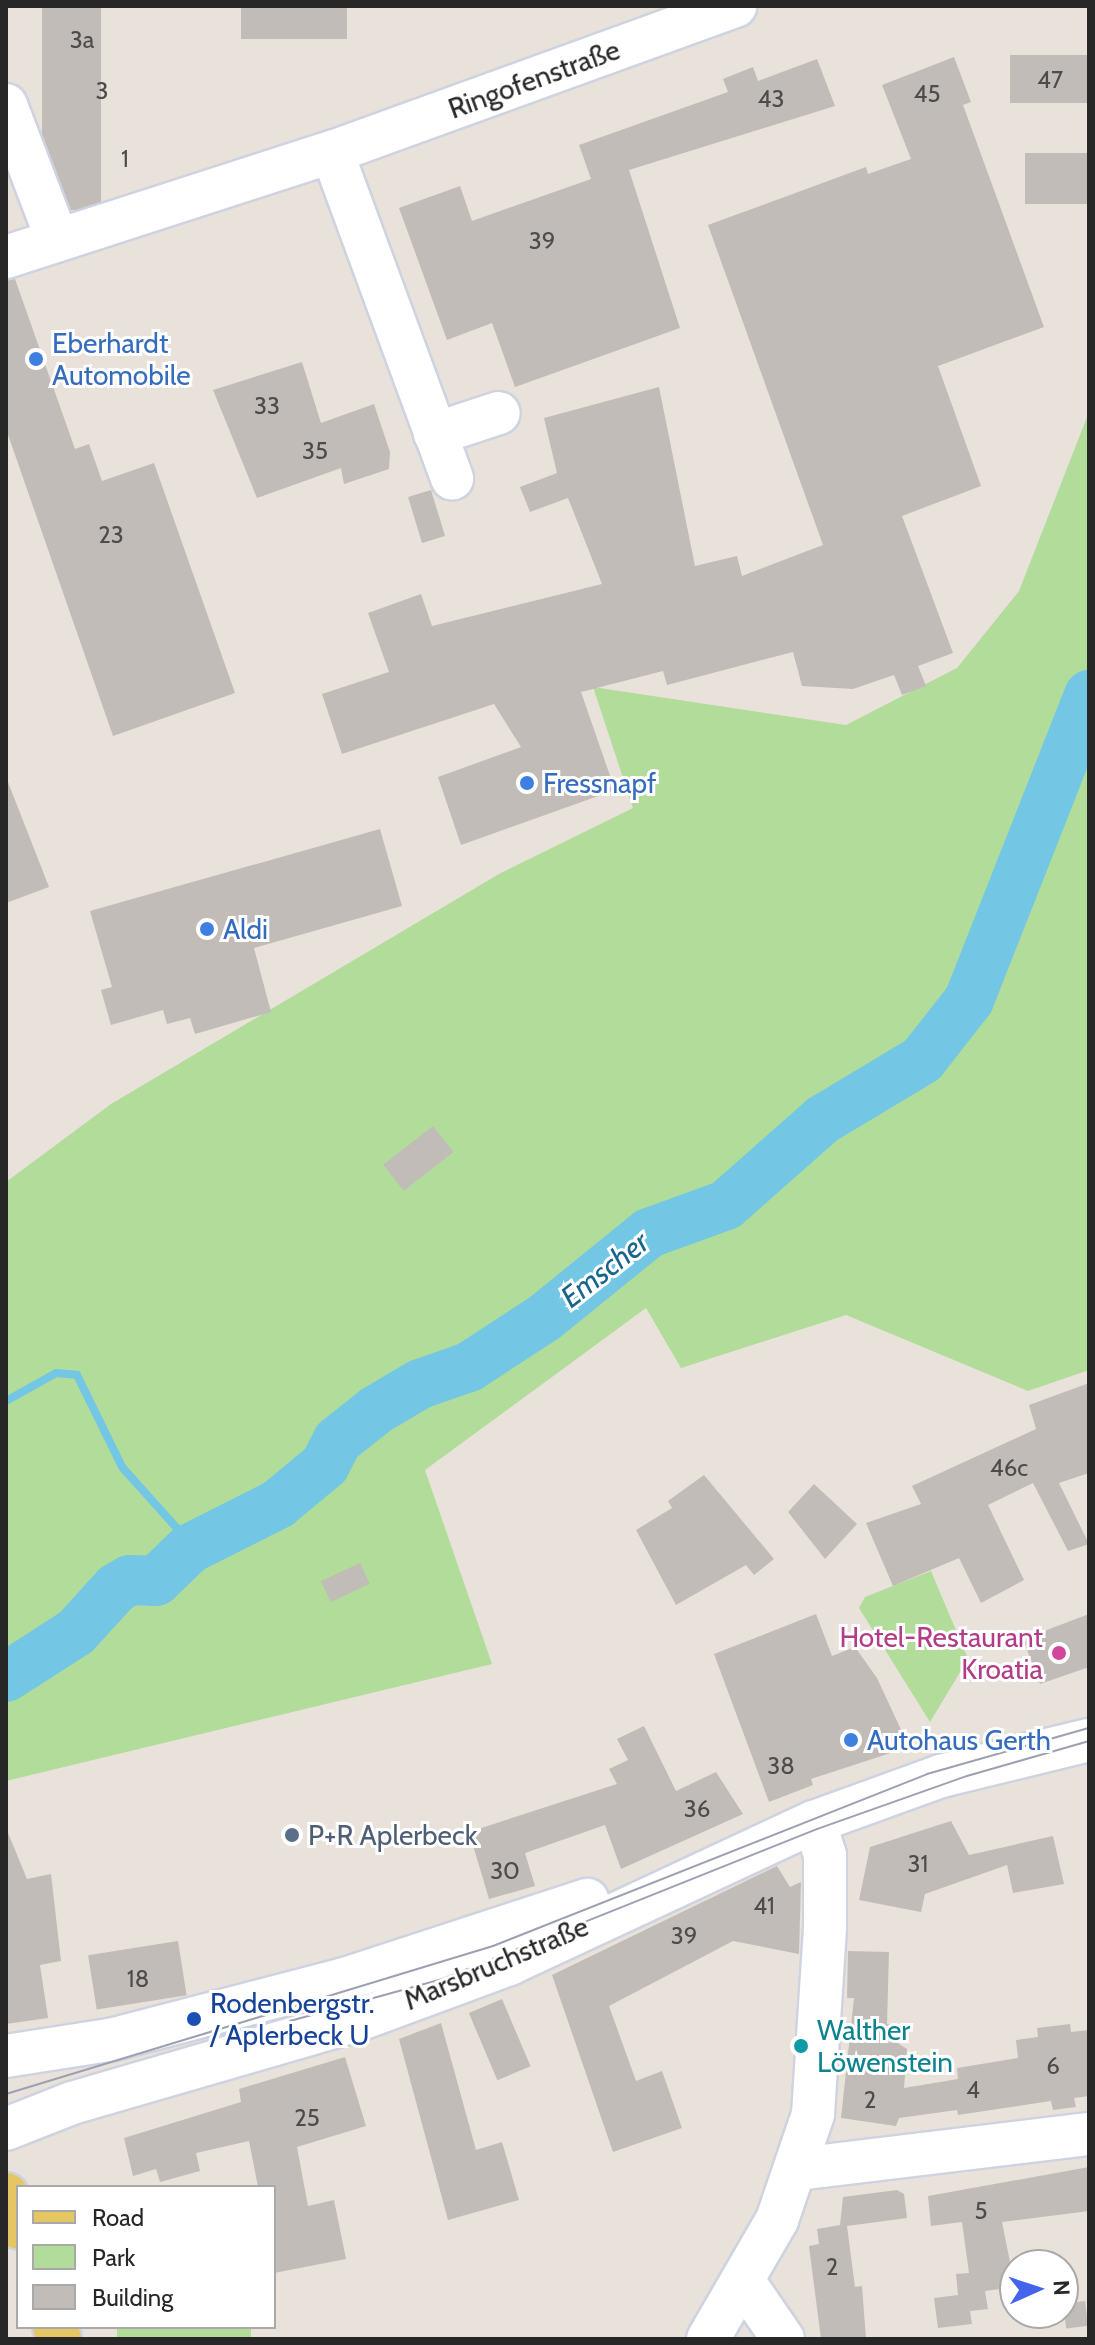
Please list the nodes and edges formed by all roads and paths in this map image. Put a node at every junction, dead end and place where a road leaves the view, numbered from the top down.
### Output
1 (735, 6) edge
2 (6, 105) edge
3 (332, 152) junction
4 (57, 239) junction
5 (6, 257) edge
6 (499, 413) dead end
7 (435, 434) junction
8 (452, 479) dead end
9 (1089, 1740) edge
10 (814, 1822) junction
11 (704, 1868) junction
12 (6, 2056) edge
13 (6, 2129) edge
14 (1089, 2134) edge
15 (798, 2169) junction
16 (6, 2195) edge
17 (16, 2222) edge
18 (744, 2282) junction
19 (708, 2339) edge
20 (783, 2339) edge

1 - 3 street, Ringofenstraße
2 - 4 street
3 - 4 street, Ringofenstraße
3 - 7 street
4 - 5 street, Ringofenstraße
6 - 7 street
7 - 8 street
9 - 10 street, Marsbruchstraße
10 - 11 street, Marsbruchstraße
10 - 15 street
11 - 12 street, Marsbruchstraße
11 - 13 street, Marsbruchstraße
14 - 15 street
15 - 18 street
16 - 17 main road
18 - 19 street
18 - 20 street

